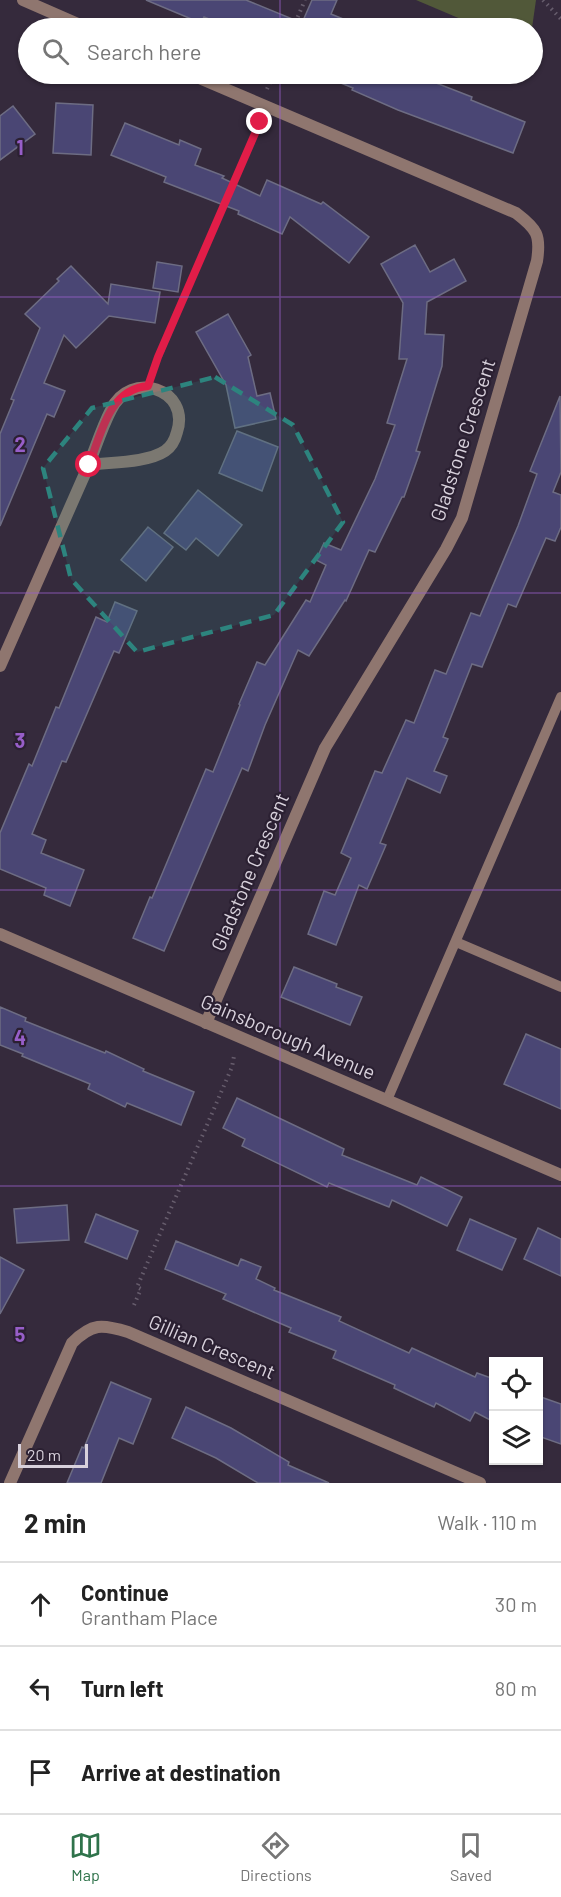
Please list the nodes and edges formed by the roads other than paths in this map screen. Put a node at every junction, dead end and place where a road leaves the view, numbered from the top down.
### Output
1 (22, 0) edge
2 (64, 18) edge
3 (213, 84) edge
4 (89, 465) junction
5 (0, 666) edge
6 (561, 697) edge
7 (0, 934) edge
8 (456, 942) junction
9 (561, 987) edge
10 (206, 1023) junction
11 (387, 1100) junction
12 (561, 1175) edge
13 (10, 1483) edge
14 (480, 1483) edge

1 - 2 street
3 - 10 street, Gladstone Crescent
4 - 4 street
4 - 5 street
6 - 8 lane
7 - 10 street, Gainsborough Avenue
8 - 9 lane
8 - 11 lane
10 - 11 street, Gainsborough Avenue
11 - 12 street, Gainsborough Avenue
13 - 14 street, Gillian Crescent

